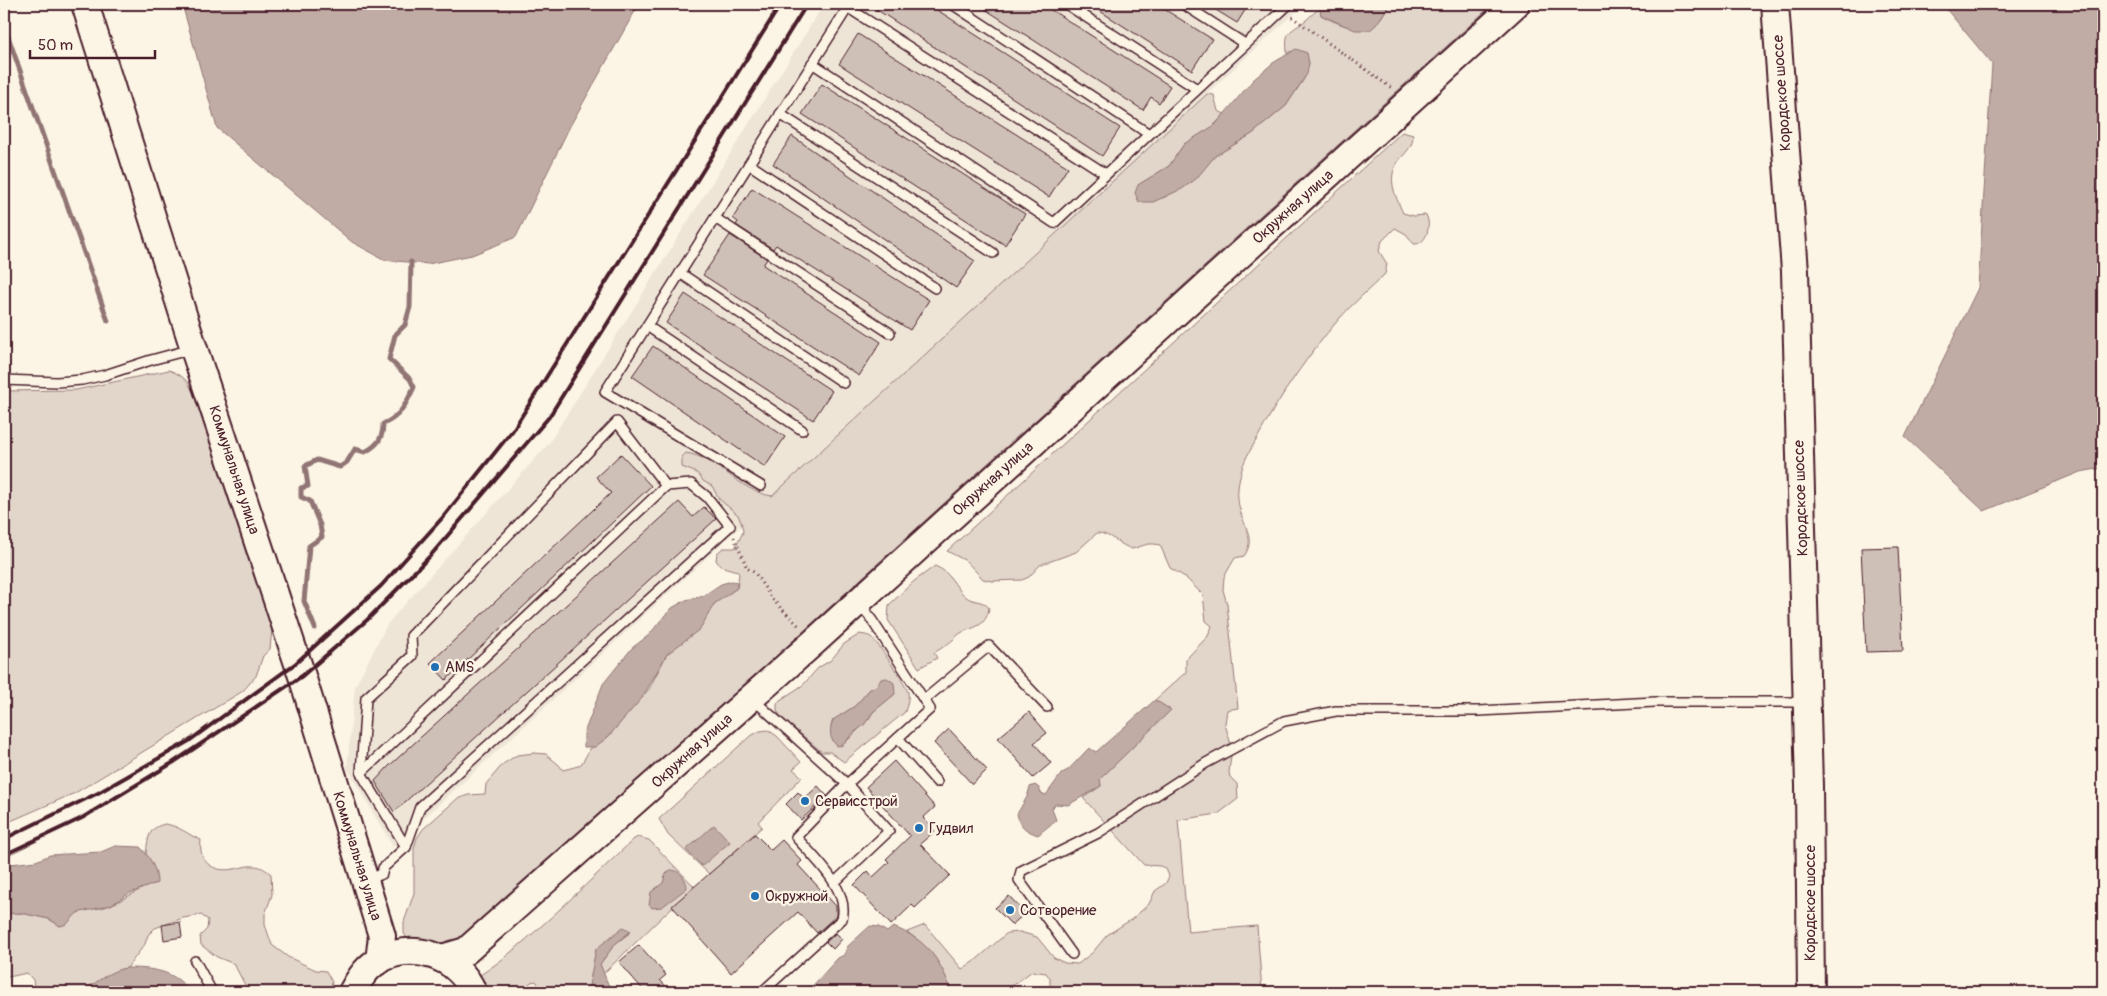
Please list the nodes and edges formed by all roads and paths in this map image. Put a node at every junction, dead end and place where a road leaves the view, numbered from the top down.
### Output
1 (85, 4) edge
2 (952, 4) edge
3 (1066, 4) edge
4 (1183, 4) edge
5 (1516, 4) edge
6 (1775, 4) edge
7 (848, 6) edge
8 (1286, 7) edge
9 (1246, 44) junction
10 (812, 63) junction
11 (1197, 89) junction
12 (1409, 101) junction
13 (780, 114) junction
14 (1149, 134) junction
15 (749, 164) junction
16 (1106, 174) junction
17 (715, 218) junction
18 (992, 253) dead end
19 (680, 273) junction
20 (935, 288) dead end
21 (647, 326) junction
22 (890, 333) dead end
23 (194, 349) junction
24 (4, 380) edge
25 (844, 383) dead end
26 (802, 430) dead end
27 (666, 486) junction
28 (760, 486) dead end
29 (730, 526) junction
30 (860, 601) junction
31 (785, 611) dead end
32 (752, 698) junction
33 (924, 700) junction
34 (1807, 702) junction
35 (1047, 707) dead end
36 (898, 738) junction
37 (361, 774) junction
38 (937, 782) dead end
39 (847, 784) junction
40 (406, 847) junction
41 (364, 880) junction
42 (835, 882) junction
43 (388, 950) junction
44 (1072, 954) dead end
45 (195, 961) dead end
46 (460, 968) edge
47 (212, 992) edge
48 (352, 992) edge
49 (762, 992) edge
50 (1811, 992) edge

1 - 23 main road, Коммунальная улица
2 - 14 lane
3 - 11 lane
4 - 9 lane
5 - 12 main road, Окружная улица
6 - 34 main road, Кородское шоссе
7 - 10 lane
7 - 16 lane
8 - 9 lane
8 - 12 path
9 - 11 lane
10 - 13 lane
10 - 16 lane
11 - 14 lane
12 - 30 main road, Окружная улица
13 - 15 lane
13 - 18 lane
14 - 16 lane
15 - 17 lane
15 - 20 lane
17 - 19 lane
17 - 22 lane
19 - 21 lane
19 - 25 lane
21 - 26 lane
21 - 28 lane
23 - 24 lane
23 - 41 main road, Коммунальная улица
27 - 29 lane
27 - 37 lane
27 - 37 lane
29 - 31 path
29 - 40 lane
30 - 32 main road, Окружная улица
30 - 33 lane
32 - 39 lane
32 - 46 main road, Окружная улица
33 - 35 lane
33 - 36 lane
34 - 44 lane
34 - 50 main road, Кородское шоссе
36 - 38 lane
36 - 39 lane
37 - 40 lane
39 - 42 lane
39 - 42 lane
40 - 41 lane
41 - 43 main road, Коммунальная улица
42 - 49 lane
43 - 46 main road
43 - 48 main road
45 - 47 lane

